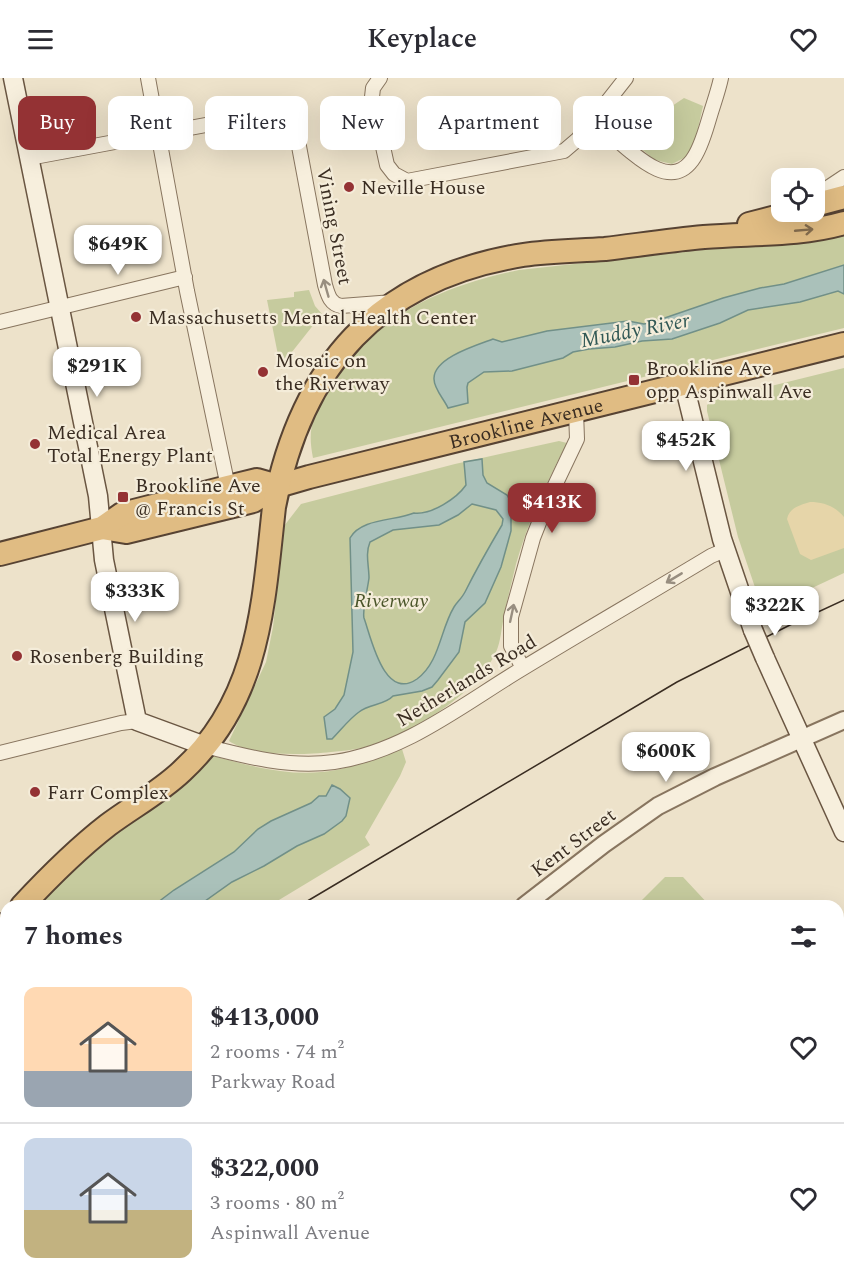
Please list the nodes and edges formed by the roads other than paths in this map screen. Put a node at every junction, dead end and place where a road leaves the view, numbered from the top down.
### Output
1 (13, 78) edge
2 (147, 78) edge
3 (380, 78) edge
4 (626, 78) edge
5 (721, 78) edge
6 (151, 96) edge
7 (613, 96) edge
8 (193, 127) edge
9 (108, 143) edge
10 (573, 145) edge
11 (162, 150) edge
12 (632, 150) edge
13 (29, 158) junction
14 (844, 177) edge
15 (825, 189) edge
16 (844, 197) edge
17 (825, 202) edge
18 (771, 218) edge
19 (844, 223) edge
20 (704, 237) junction
21 (185, 277) junction
22 (395, 302) junction
23 (60, 307) junction
24 (0, 322) edge
25 (844, 344) edge
26 (684, 384) junction
27 (576, 411) junction
28 (278, 486) junction
29 (228, 487) junction
30 (102, 528) junction
31 (725, 550) junction
32 (0, 555) edge
33 (523, 668) junction
34 (844, 720) edge
35 (137, 721) junction
36 (801, 738) junction
37 (205, 746) junction
38 (0, 753) edge
39 (844, 832) edge
40 (28, 900) edge
41 (532, 900) edge

1 - 13 main road
2 - 6 street
3 - 10 street
4 - 7 street
5 - 12 street
22 -> 8 street, Vining Street
9 - 13 street, Vining Street
11 - 21 street
13 - 23 main road
14 - 15 street
16 - 17 highway
18 - 20 highway
20 -> 19 highway
20 - 22 highway
21 - 23 street
21 - 29 street
22 - 28 highway
23 - 24 street
23 - 30 main road
25 - 26 highway, Brookline Avenue
26 - 27 highway, Brookline Avenue
26 - 31 main road
27 - 28 highway, Brookline Avenue
33 -> 27 street
28 - 29 highway, Brookline Avenue
28 - 30 highway, Brookline Avenue
28 - 37 highway
29 - 30 highway, Brookline Avenue
30 - 32 highway, Brookline Avenue
30 - 35 main road
31 -> 33 street, Netherlands Road
31 - 36 main road, bridge
33 - 37 street, Netherlands Road
34 - 36 street, Kent Street
35 - 37 main road
35 - 38 street
36 - 39 main road
36 - 41 street, Kent Street
37 - 40 highway

